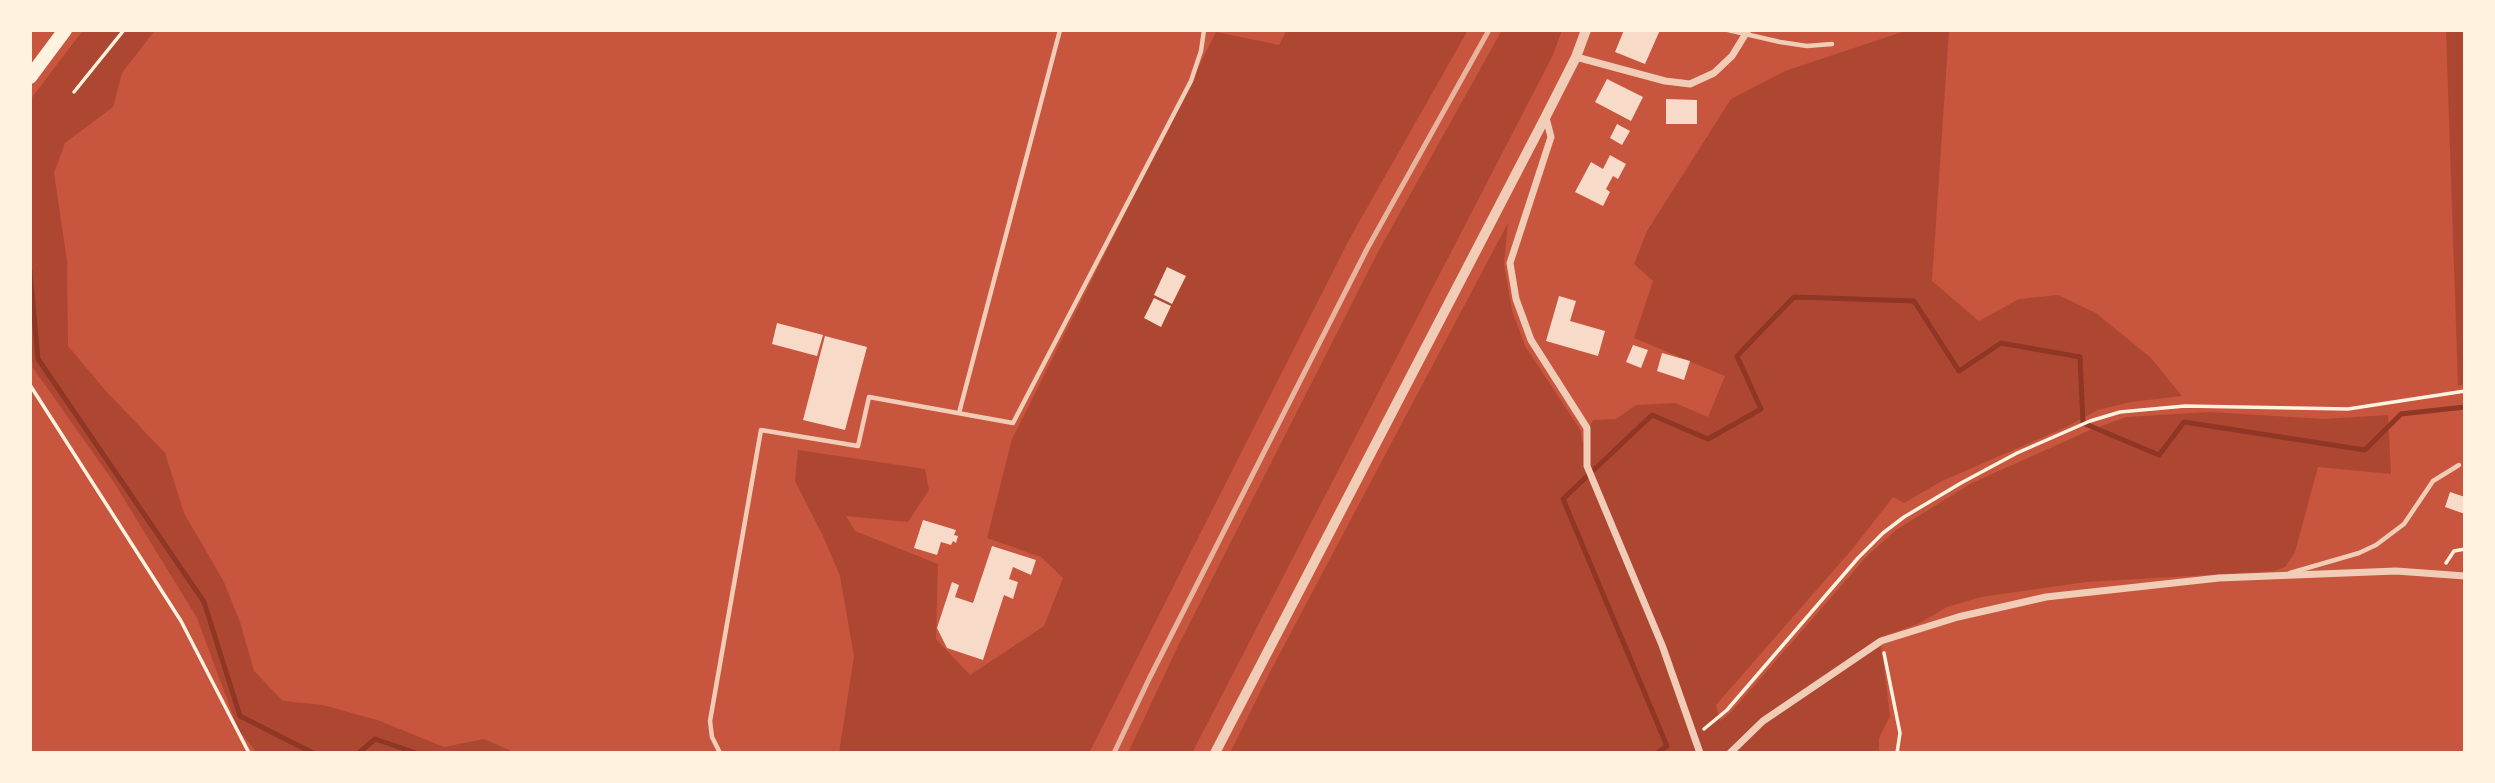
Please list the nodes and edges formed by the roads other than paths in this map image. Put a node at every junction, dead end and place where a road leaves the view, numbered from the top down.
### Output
1 (65, 30) edge
2 (1060, 30) edge
3 (1204, 30) edge
4 (1586, 30) edge
5 (1728, 30) edge
6 (1746, 32) edge
7 (1832, 44) dead end
8 (1576, 57) junction
9 (30, 77) edge
10 (1545, 118) junction
11 (959, 414) junction
12 (2459, 465) dead end
13 (2283, 576) junction
14 (2465, 576) edge
15 (720, 753) edge
16 (1215, 753) edge
17 (1700, 753) edge
18 (1730, 753) edge

1 - 9 main road
2 - 11 lane
3 - 11 lane
4 - 8 street
5 - 6 lane
6 - 7 lane
6 - 8 street
8 - 10 street
10 - 16 street
10 - 17 street
11 - 15 lane
12 - 13 lane
13 - 14 street
13 - 18 street

